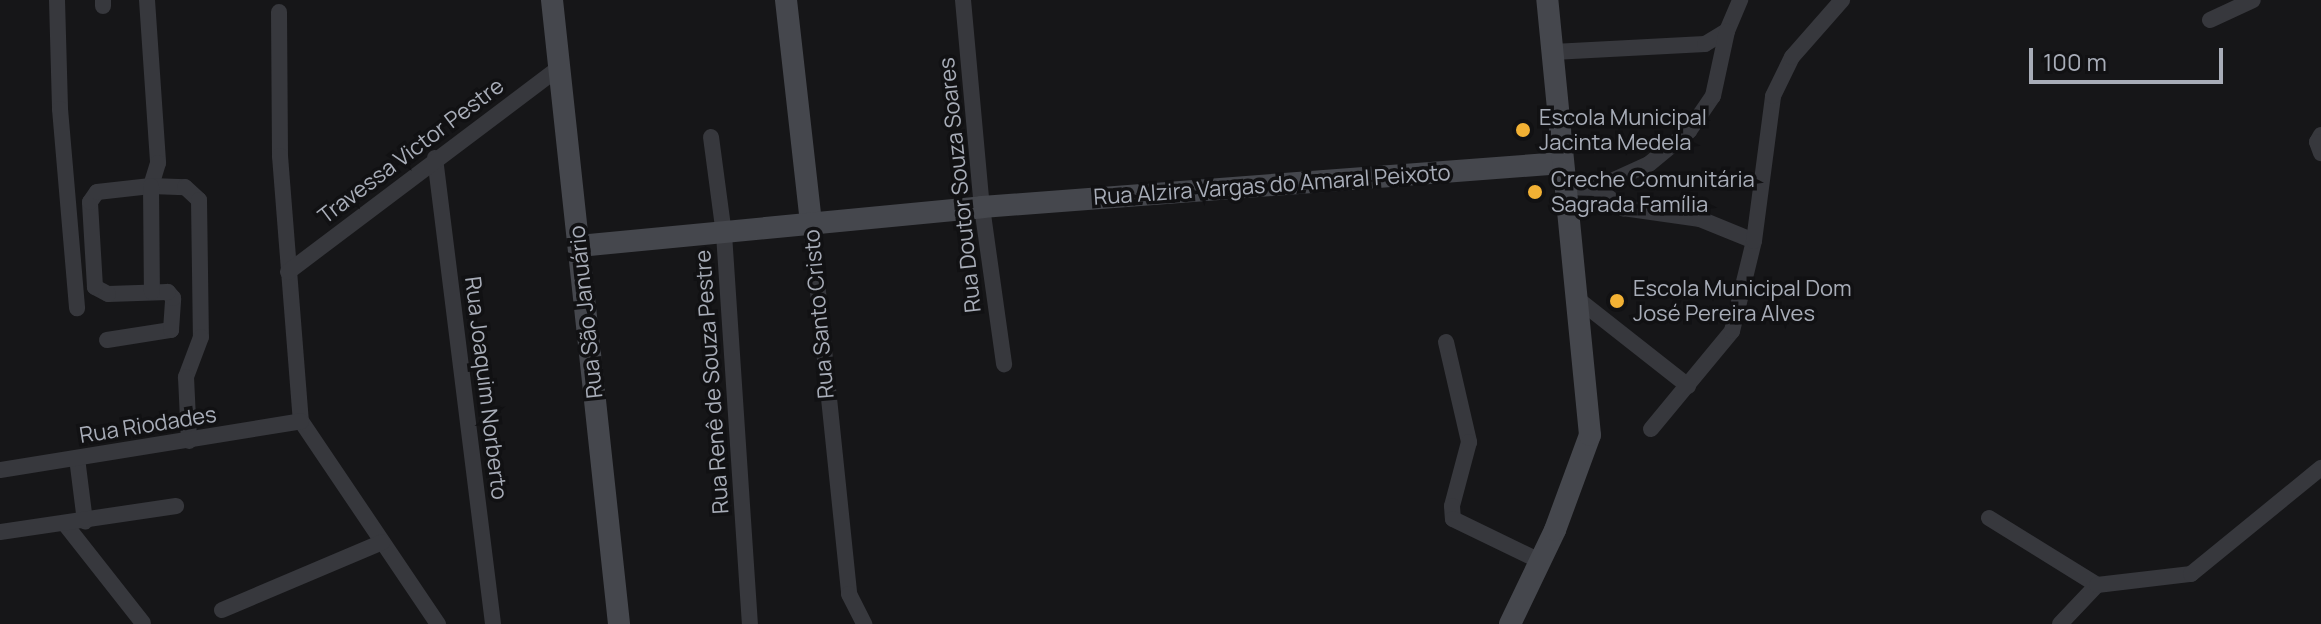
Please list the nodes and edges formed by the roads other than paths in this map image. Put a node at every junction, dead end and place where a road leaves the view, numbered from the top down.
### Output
1 (57, 0) edge
2 (147, 0) edge
3 (552, 0) edge
4 (786, 0) edge
5 (963, 0) edge
6 (1547, 0) edge
7 (1740, 0) edge
8 (1842, 0) edge
9 (2253, 0) edge
10 (279, 12) dead end
11 (2210, 20) dead end
12 (1727, 31) junction
13 (1553, 52) junction
14 (561, 66) junction
15 (711, 137) dead end
16 (435, 158) junction
17 (1562, 163) junction
18 (151, 186) junction
19 (1564, 187) junction
20 (1596, 188) junction
21 (982, 207) junction
22 (811, 224) junction
23 (724, 234) junction
24 (1754, 241) junction
25 (579, 246) junction
26 (288, 272) junction
27 (152, 292) junction
28 (1575, 297) junction
29 (77, 308) dead end
30 (107, 340) dead end
31 (1446, 342) dead end
32 (1004, 364) dead end
33 (1688, 386) junction
34 (301, 421) junction
35 (1651, 429) dead end
36 (189, 441) junction
37 (77, 458) junction
38 (2321, 468) edge
39 (0, 470) edge
40 (176, 506) dead end
41 (1989, 518) dead end
42 (85, 521) junction
43 (65, 524) junction
44 (0, 532) edge
45 (382, 542) junction
46 (1540, 561) junction
47 (2097, 585) junction
48 (222, 610) dead end
49 (143, 623) edge
50 (438, 624) edge
51 (493, 624) edge
52 (619, 624) edge
53 (750, 624) edge
54 (864, 624) edge
55 (1510, 624) edge
56 (2060, 624) edge

1 - 29 street
2 - 18 street
3 - 14 street, Rua São Januário
4 - 22 street, Rua Santo Cristo
5 - 21 street, Rua Doutor Souza Soares
6 - 13 street
7 - 12 street
8 - 24 street
9 - 11 street
10 - 26 street
12 - 13 street
12 - 20 street
13 - 17 street
14 - 16 street, Travessa Victor Pestre
14 - 25 street, Rua São Januário
15 - 23 street, Rua Renê de Souza Pestre
16 - 26 street, Travessa Victor Pestre
16 - 51 street, Rua Joaquim Norberto
17 - 19 street
17 - 21 street, Rua Alzira Vargas do Amaral Peixoto
18 - 27 street
18 - 27 street
18 - 36 street
19 - 20 street
19 - 28 street
20 - 24 street
21 - 22 street, Rua Alzira Vargas do Amaral Peixoto
21 - 32 street, Rua Doutor Souza Soares
22 - 23 street, Rua Alzira Vargas do Amaral Peixoto
22 - 54 street, Rua Santo Cristo
23 - 25 street, Rua Alzira Vargas do Amaral Peixoto
23 - 53 street, Rua Renê de Souza Pestre
24 - 33 street
25 - 52 street, Rua São Januário
26 - 34 street
27 - 30 street
28 - 33 street
28 - 46 street
31 - 46 street
33 - 35 street
34 - 36 street, Rua Riodades
34 - 45 street
36 - 37 street, Rua Riodades
37 - 39 street, Rua Riodades
37 - 42 street
38 - 47 street
40 - 42 street
41 - 47 street
42 - 43 street
43 - 44 street
43 - 49 street
45 - 48 street
45 - 50 street
46 - 55 street
47 - 56 street

